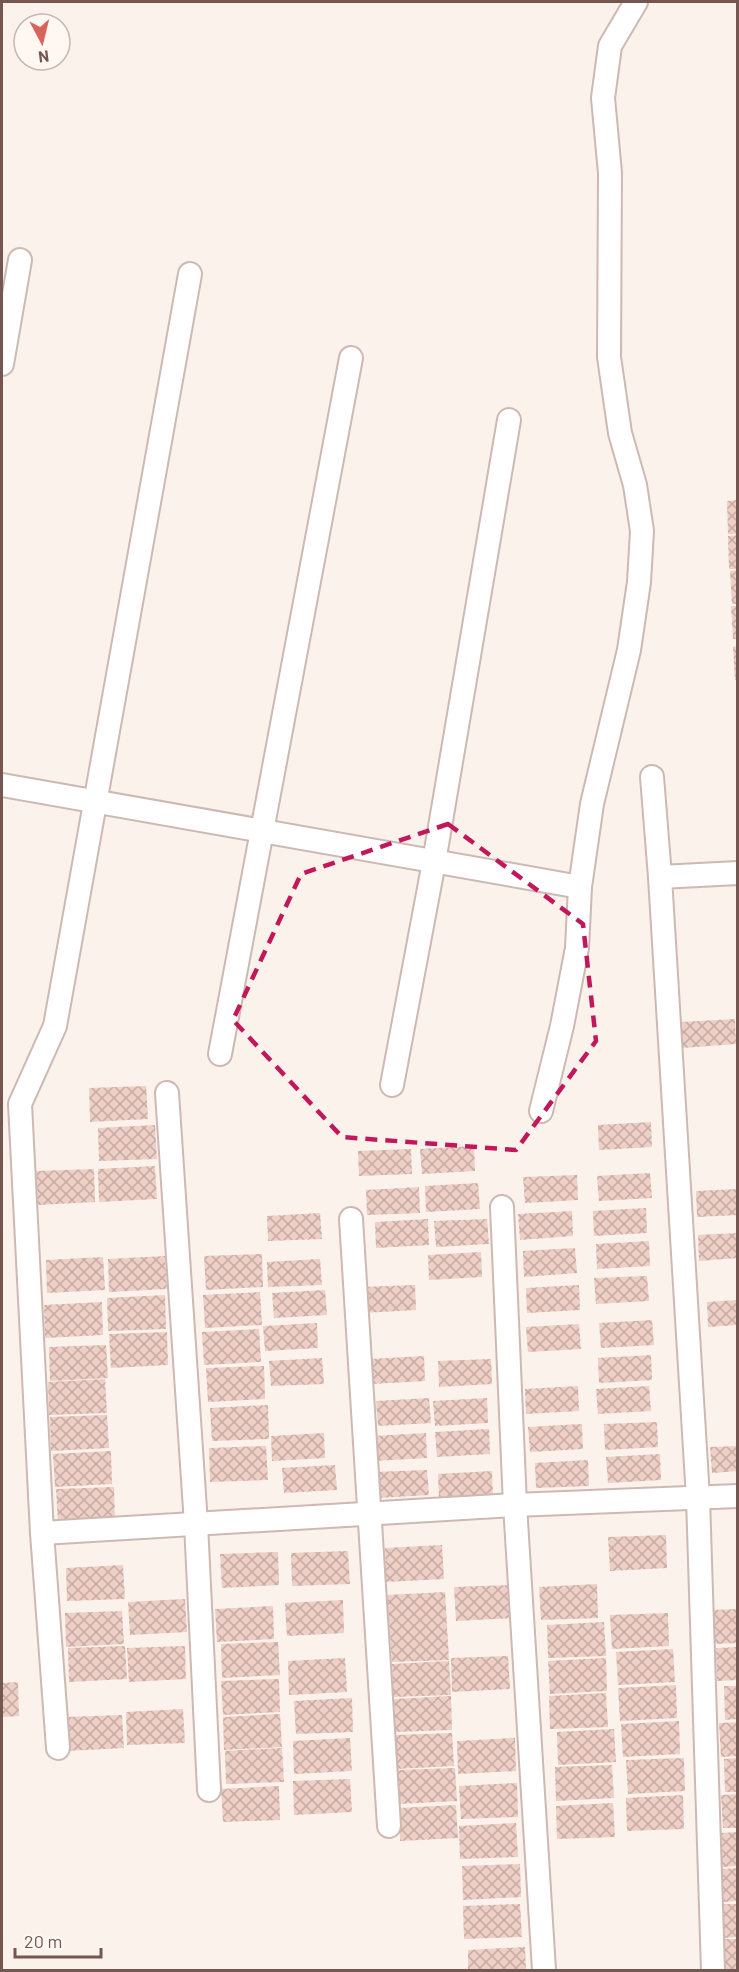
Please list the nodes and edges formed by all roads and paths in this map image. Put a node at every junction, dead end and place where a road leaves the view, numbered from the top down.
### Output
1 (636, 2) edge
2 (21, 260) dead end
3 (190, 274) dead end
4 (351, 358) dead end
5 (2, 364) edge
6 (509, 420) dead end
7 (652, 777) dead end
8 (2, 785) edge
9 (96, 802) junction
10 (263, 831) junction
11 (434, 862) junction
12 (738, 873) edge
13 (660, 877) junction
14 (580, 887) junction
15 (220, 1054) dead end
16 (392, 1085) dead end
17 (167, 1093) dead end
18 (541, 1111) dead end
19 (502, 1207) dead end
20 (351, 1219) dead end
21 (738, 1496) edge
22 (698, 1498) junction
23 (516, 1505) junction
24 (369, 1514) junction
25 (196, 1524) junction
26 (42, 1533) junction
27 (58, 1748) dead end
28 (209, 1790) dead end
29 (389, 1826) dead end
30 (544, 1971) edge
31 (713, 1971) edge

1 - 14 street
2 - 5 street
3 - 9 street
4 - 10 street
6 - 11 street
7 - 13 street
8 - 9 street
9 - 10 street
9 - 26 street
10 - 11 street
10 - 15 street
11 - 14 street
11 - 16 street
12 - 13 street
13 - 22 street
14 - 18 street
17 - 25 street
19 - 23 street
20 - 24 street
21 - 22 street
22 - 23 street
22 - 31 street
23 - 24 street
23 - 30 street
24 - 25 street
24 - 29 street
25 - 26 street
25 - 28 street
26 - 27 street

